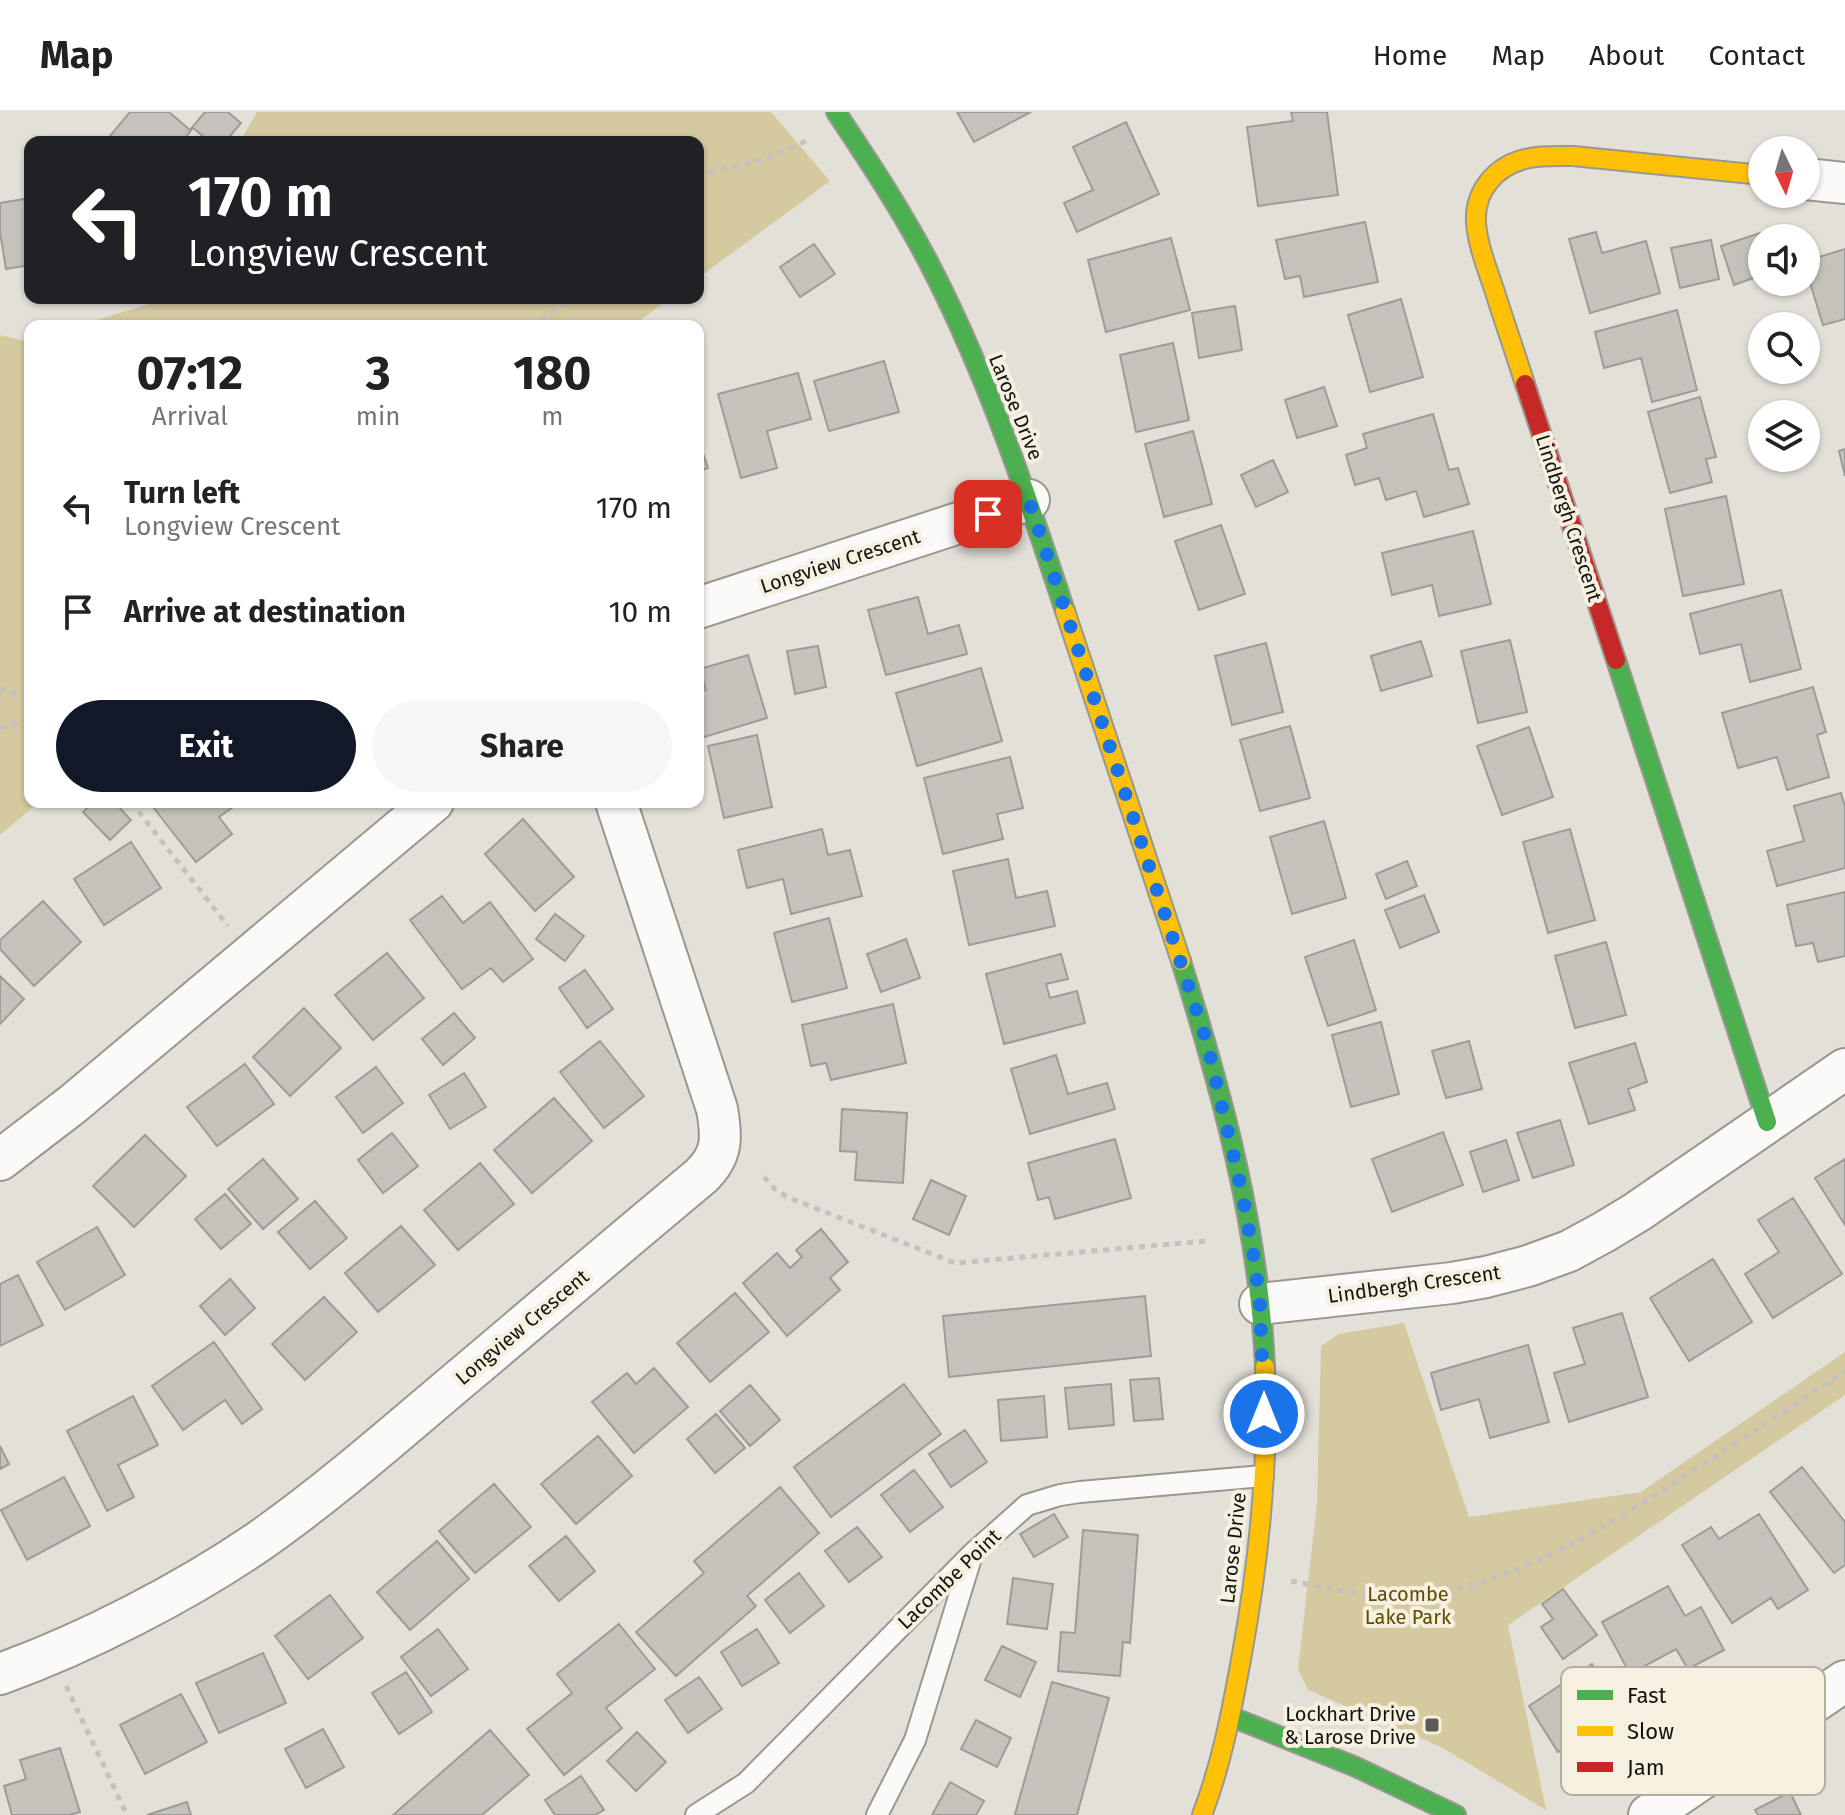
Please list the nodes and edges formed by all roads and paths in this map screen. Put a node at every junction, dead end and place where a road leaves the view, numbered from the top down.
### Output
1 (836, 112) edge
2 (811, 138) dead end
3 (704, 174) edge
4 (1748, 174) edge
5 (1820, 180) edge
6 (1845, 183) edge
7 (564, 304) edge
8 (540, 320) edge
9 (1029, 500) junction
10 (704, 606) edge
11 (0, 688) edge
12 (24, 697) edge
13 (24, 722) edge
14 (0, 728) edge
15 (136, 808) edge
16 (426, 808) edge
17 (618, 808) edge
18 (252, 955) junction
19 (1845, 1069) edge
20 (1767, 1122) junction
21 (0, 1160) edge
22 (764, 1177) dead end
23 (1207, 1241) dead end
24 (1260, 1304) junction
25 (1845, 1371) edge
26 (1263, 1476) junction
27 (972, 1554) junction
28 (1289, 1580) dead end
29 (52, 1652) junction
30 (0, 1674) edge
31 (1845, 1681) edge
32 (1825, 1695) edge
33 (1232, 1717) junction
34 (1678, 1795) edge
35 (127, 1815) edge
36 (696, 1815) edge
37 (877, 1815) edge
38 (1202, 1815) edge
39 (1456, 1815) edge
40 (1649, 1815) edge

1 - 9 street, Larose Drive
2 - 3 path
4 - 20 street, Lindbergh Crescent
5 - 6 street
7 - 8 path
9 - 10 street, Longview Crescent
9 - 24 street, Larose Drive
11 - 12 path
13 - 14 path
15 - 18 path
16 - 18 street
17 - 29 street, Longview Crescent
18 - 21 street
19 - 20 street, Lindbergh Crescent
20 - 24 street, Lindbergh Crescent
22 - 23 path
24 - 26 street, Larose Drive
25 - 28 path
26 - 27 lane, Lacombe Point
26 - 33 street, Larose Drive
27 - 36 lane, Lacombe Point
27 - 37 lane
29 - 30 street, Longview Crescent
29 - 35 path
31 - 32 street
33 - 38 street, Larose Drive
33 - 39 street
34 - 40 street

